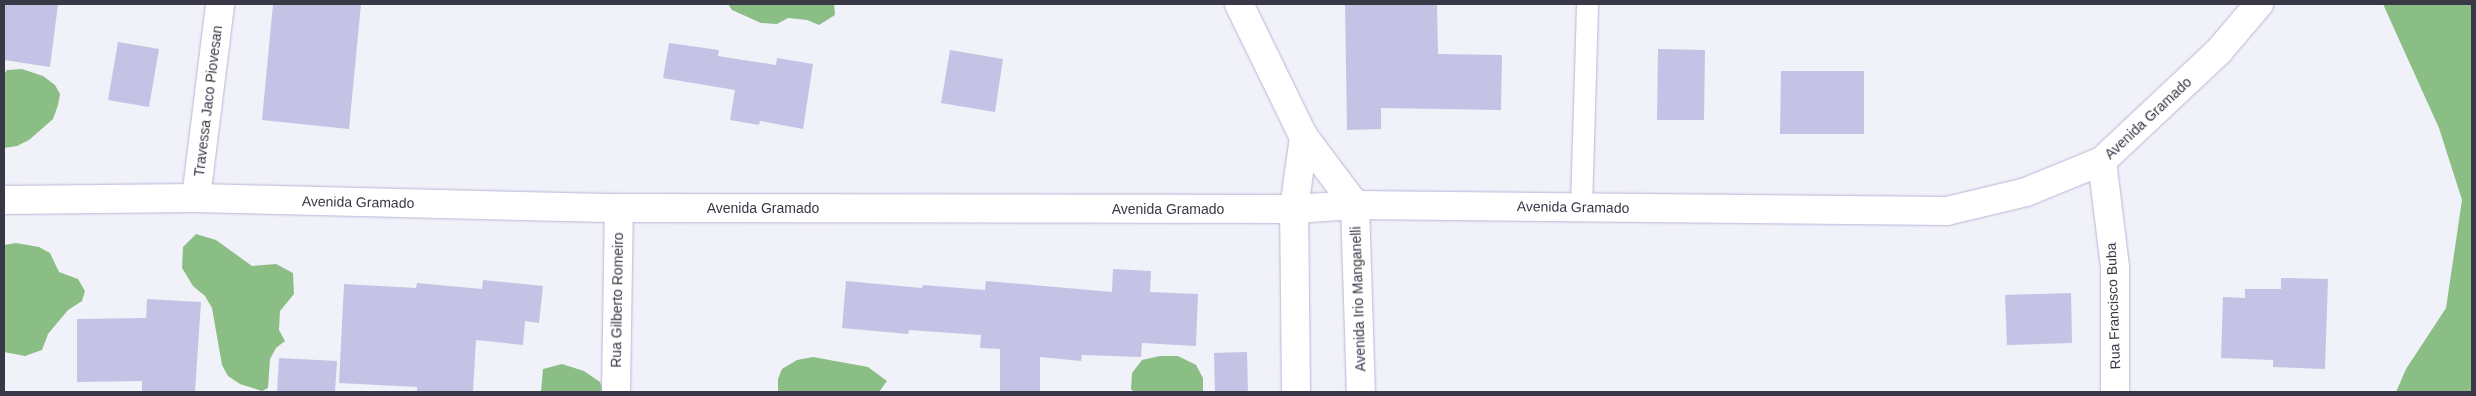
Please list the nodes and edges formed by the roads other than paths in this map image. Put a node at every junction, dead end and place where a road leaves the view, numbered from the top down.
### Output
1 (220, 4) edge
2 (1239, 4) edge
3 (1587, 4) edge
4 (2260, 4) edge
5 (1304, 137) junction
6 (2102, 161) junction
7 (196, 198) junction
8 (4, 200) edge
9 (1355, 205) junction
10 (1581, 207) junction
11 (619, 208) junction
12 (1294, 209) junction
13 (616, 392) edge
14 (1296, 392) edge
15 (1361, 392) edge
16 (2116, 392) edge

1 - 7 street, Travessa Jaco Piovesan
2 - 5 street
3 - 10 lane
4 - 6 street, Avenida Gramado
5 - 9 street
5 - 12 street
6 - 10 street, Avenida Gramado
6 - 16 street, Rua Francisco Buba
7 - 8 street, Avenida Gramado
7 - 11 street, Avenida Gramado
9 - 10 street, Avenida Gramado
9 - 12 street, Avenida Gramado
9 - 15 street, Avenida Irio Manganelli
11 - 12 street, Avenida Gramado
11 - 13 street, Rua Gilberto Romeiro
12 - 14 street

